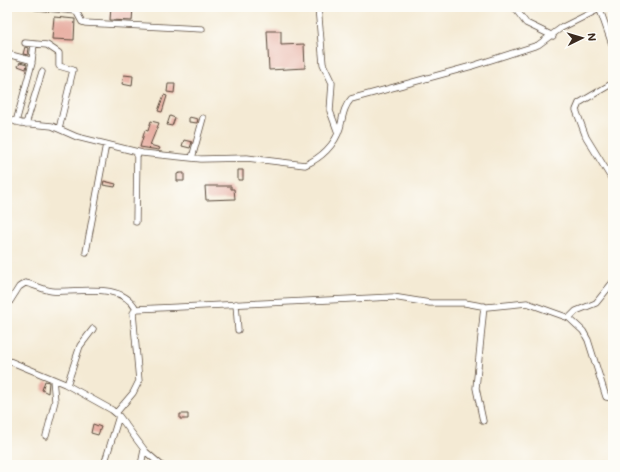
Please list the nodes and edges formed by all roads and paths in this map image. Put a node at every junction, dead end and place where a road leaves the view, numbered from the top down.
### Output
1 (36, 7) edge
2 (318, 7) edge
3 (514, 7) edge
4 (598, 7) edge
5 (202, 29) dead end
6 (552, 36) junction
7 (25, 43) dead end
8 (34, 44) junction
9 (613, 47) edge
10 (7, 54) edge
11 (32, 61) junction
12 (42, 72) dead end
13 (613, 83) edge
14 (203, 118) dead end
15 (7, 119) edge
16 (16, 122) junction
17 (26, 124) junction
18 (59, 129) junction
19 (338, 133) junction
20 (106, 144) junction
21 (137, 152) junction
22 (192, 158) junction
23 (613, 181) edge
24 (136, 222) dead end
25 (86, 252) dead end
26 (613, 282) edge
27 (236, 304) junction
28 (7, 306) edge
29 (484, 306) junction
30 (136, 309) junction
31 (569, 318) junction
32 (94, 329) dead end
33 (238, 330) dead end
34 (7, 360) edge
35 (54, 379) junction
36 (67, 385) junction
37 (613, 398) edge
38 (117, 415) junction
39 (483, 421) dead end
40 (46, 436) dead end
41 (144, 450) junction
42 (104, 465) edge
43 (141, 465) edge
44 (161, 465) edge

1 - 5 street
2 - 19 street
3 - 6 street
4 - 6 street
4 - 9 street
6 - 19 street
7 - 8 street
8 - 11 street
8 - 18 street
10 - 11 street
11 - 16 street
12 - 17 street
13 - 23 street
14 - 22 street
15 - 16 street
16 - 17 street
17 - 18 street
18 - 20 street
19 - 22 street
20 - 21 street
20 - 25 street
21 - 22 street
21 - 24 street
26 - 31 street
27 - 29 street
27 - 30 street
27 - 33 street
28 - 30 street
29 - 31 street
29 - 39 street
30 - 38 street
31 - 37 street
32 - 36 street
34 - 35 street
35 - 36 street
35 - 40 street
36 - 38 street
38 - 41 street
38 - 42 street
41 - 43 street
41 - 44 street

